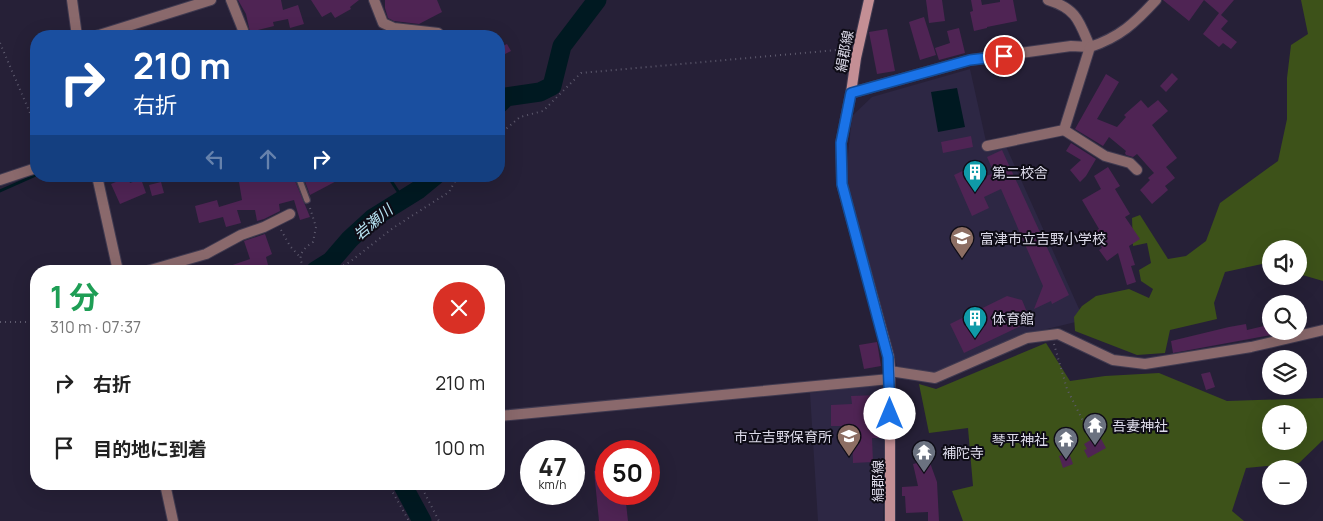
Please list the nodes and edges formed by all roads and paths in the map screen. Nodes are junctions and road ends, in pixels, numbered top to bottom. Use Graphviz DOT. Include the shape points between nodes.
graph roads {
  1 [pos="72,0"];
  2 [pos="211,0"];
  3 [pos="231,0"];
  4 [pos="374,0"];
  5 [pos="869,0"];
  6 [pos="1048,0"];
  7 [pos="1156,0"];
  8 [pos="76,30"];
  9 [pos="115,30"];
  10 [pos="243,30"];
  11 [pos="412,30"];
  12 [pos="0,43"];
  13 [pos="1090,47"];
  14 [pos="858,48"];
  15 [pos="851,93"];
  16 [pos="30,113"];
  17 [pos="505,130"];
  18 [pos="1064,130"];
  19 [pos="987,146"];
  20 [pos="30,170"];
  21 [pos="1137,170"];
  22 [pos="0,180"];
  23 [pos="98,182"];
  24 [pos="300,182"];
  25 [pos="455,182"];
  26 [pos="307,200"];
  27 [pos="290,214"];
  28 [pos="276,221"];
  29 [pos="300,257"];
  30 [pos="117,265"];
  31 [pos="168,265"];
  32 [pos="302,265"];
  33 [pos="345,265"];
  34 [pos="0,322"];
  35 [pos="30,322"];
  36 [pos="1323,330"];
  37 [pos="1052,334"];
  38 [pos="890,375"];
  39 [pos="505,415"];
  40 [pos="1085,425"];
  41 [pos="166,490"];
  42 [pos="391,490"];
  43 [pos="423,490"];
  44 [pos="173,521"];
  45 [pos="409,521"];
  46 [pos="439,521"];
  47 [pos="890,521"];
  1 -- 8 [label="street"];
  2 -- 9 [label="street"];
  3 -- 10 [label="street"];
  4 -- 11 [label="street" via="383,23"];
  5 -- 14 [label="main road, 絹郡線"];
  6 -- 13 [label="street" via="1066,6 1080,22"];
  7 -- 13 [label="street" via="1136,22 1118,35"];
  12 -- 16 [label="path"];
  13 -- 15 [label="street" via="1071,46 970,60"];
  13 -- 18 [label="street"];
  14 -- 15 [label="main road, 絹郡線"];
  14 -- 17 [label="path" via="581,73 543,111 520,117"];
  15 -- 38 [label="main road, 絹郡線" via="841,143 842,184"];
  18 -- 19 [label="street"];
  18 -- 21 [label="street" via="1105,156 1130,163"];
  20 -- 22 [label="street"];
  23 -- 30 [label="street"];
  24 -- 26 [label="lane"];
  25 -- 33 [label="path" via="449,192 393,228"];
  26 -- 29 [label="path" via="316,227 313,242"];
  27 -- 28 [label="street"];
  28 -- 29 [label="path"];
  28 -- 31 [label="street" via="206,254"];
  29 -- 32 [label="path"];
  34 -- 35 [label="path"];
  36 -- 37 [label="street" via="1251,347 1146,364 1113,360"];
  37 -- 38 [label="street" via="1027,338 935,378 902,372"];
  37 -- 40 [label="path" via="1067,389"];
  38 -- 39 [label="street"];
  38 -- 47 [label="main road, 絹郡線"];
  41 -- 44 [label="street"];
  42 -- 45 [label="path"];
  43 -- 46 [label="path"];
}
